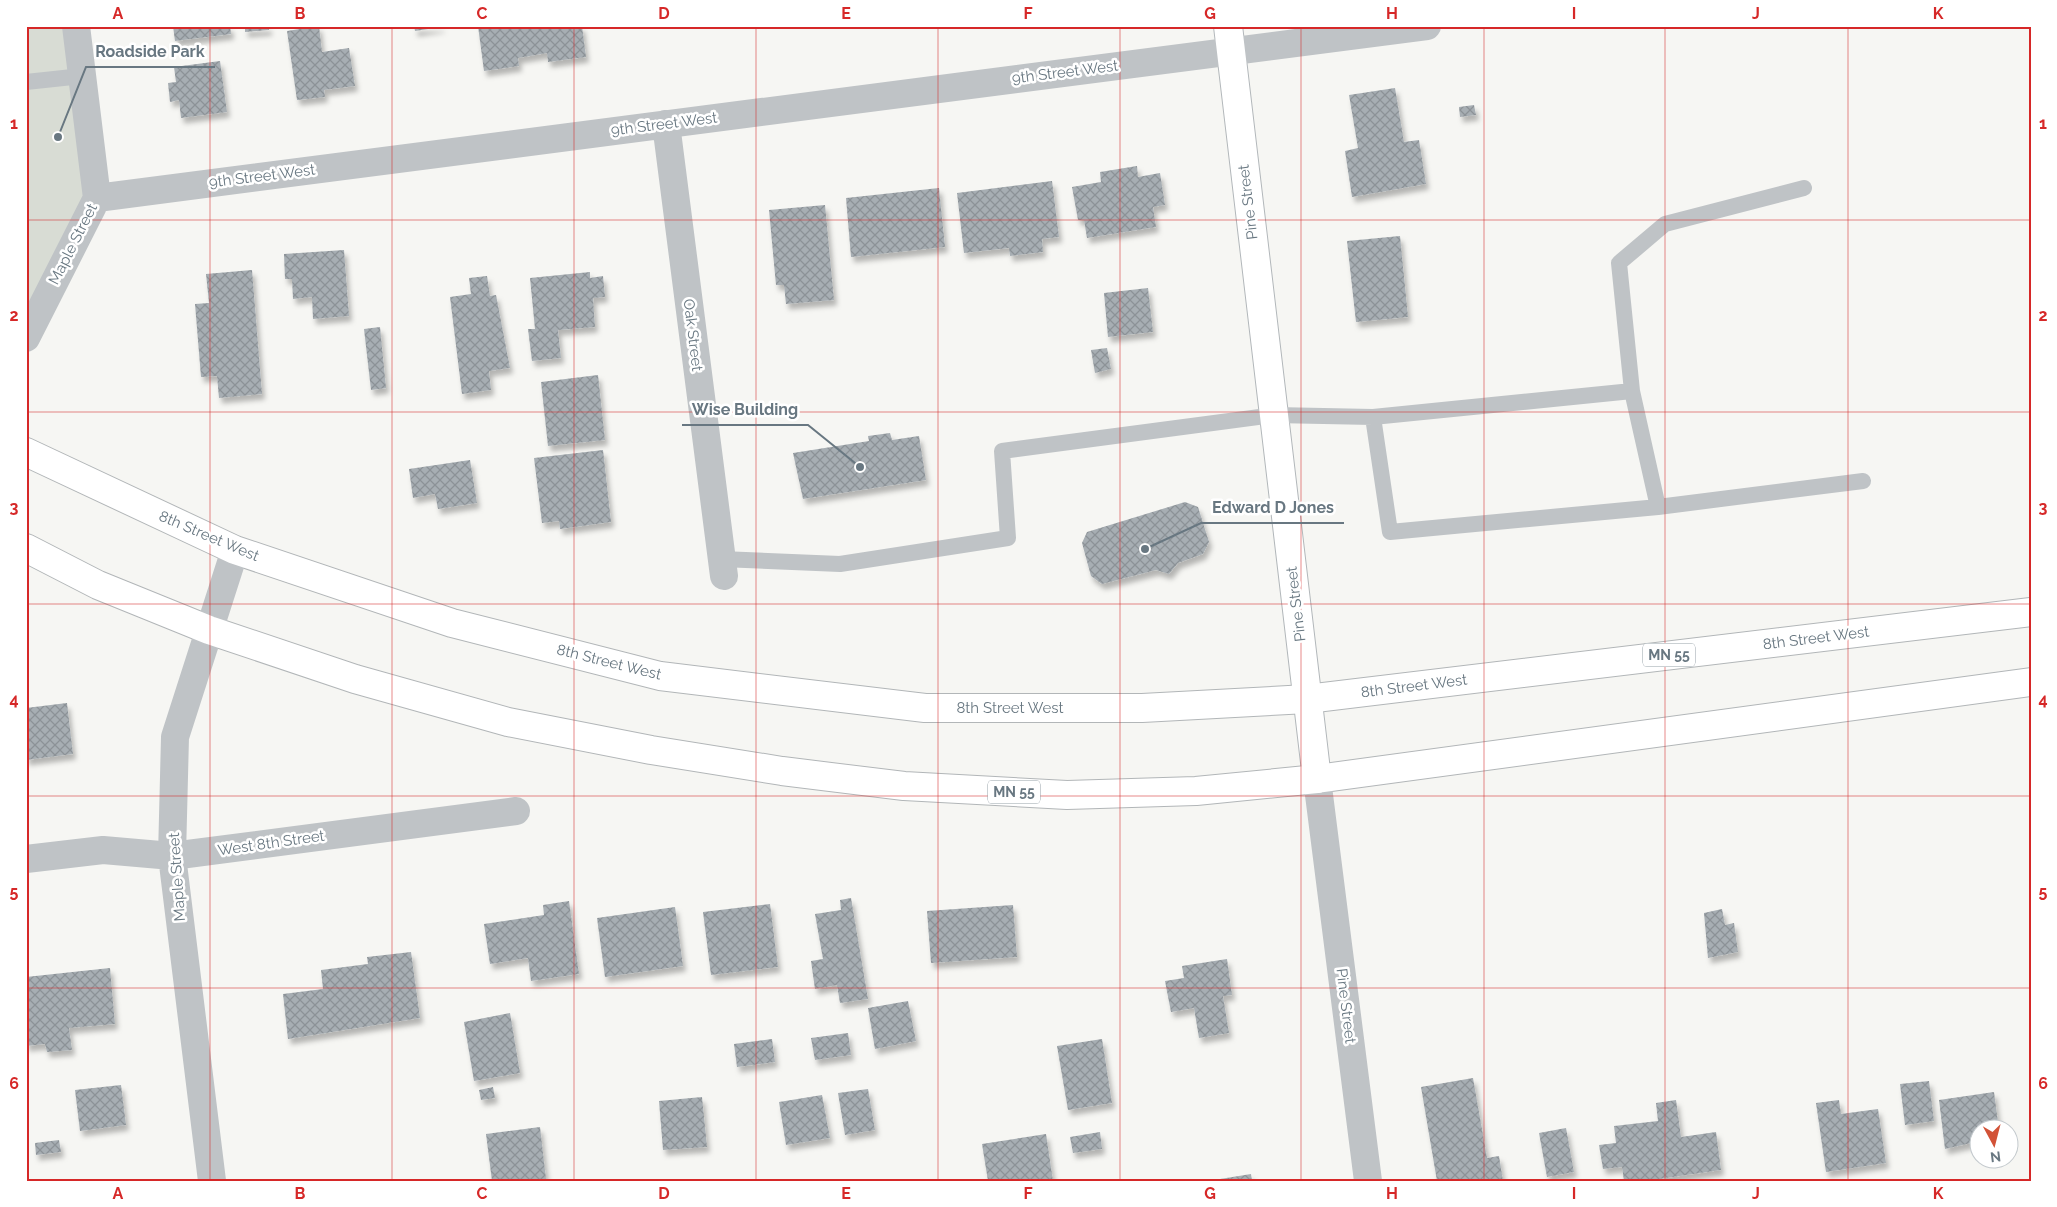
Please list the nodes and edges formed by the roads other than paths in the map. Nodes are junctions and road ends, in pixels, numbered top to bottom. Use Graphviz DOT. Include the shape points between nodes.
graph roads {
  1 [pos="76,26"];
  2 [pos="1427,26"];
  3 [pos="1229,38"];
  4 [pos="82,76"];
  5 [pos="26,82"];
  6 [pos="666,124"];
  7 [pos="1804,188"];
  8 [pos="96,198"];
  9 [pos="26,338"];
  10 [pos="1632,391"];
  11 [pos="1274,415"];
  12 [pos="1373,417"];
  13 [pos="26,452"];
  14 [pos="1863,481"];
  15 [pos="1658,507"];
  16 [pos="26,548"];
  17 [pos="235,550"];
  18 [pos="723,567"];
  19 [pos="2031,612"];
  20 [pos="210,630"];
  21 [pos="2031,682"];
  22 [pos="1307,699"];
  23 [pos="1317,779"];
  24 [pos="516,810"];
  25 [pos="172,856"];
  26 [pos="26,859"];
  27 [pos="212,1181"];
  28 [pos="1368,1181"];
  1 -- 4 [label="street, Maple Street"];
  2 -- 3 [label="street, 9th Street West"];
  3 -- 6 [label="street, 9th Street West"];
  3 -- 11 [label="main road, Pine Street"];
  4 -- 5 [label="lane"];
  4 -- 8 [label="street, Maple Street"];
  6 -- 8 [label="street, 9th Street West"];
  6 -- 18 [label="street, Oak Street"];
  7 -- 10 [label="lane" via="1665,224 1619,262"];
  8 -- 9 [label="street, Maple Street"];
  10 -- 12 [label="lane"];
  10 -- 15 [label="lane"];
  11 -- 12 [label="lane"];
  11 -- 18 [label="lane" via="1002,451 1008,538 840,564"];
  11 -- 22 [label="main road, Pine Street"];
  12 -- 15 [label="lane" via="1390,532"];
  13 -- 17 [label="main road, 8th Street West / MN 55"];
  14 -- 15 [label="lane"];
  16 -- 20 [label="main road, MN 55" via="98,585"];
  17 -- 20 [label="street, Maple Street"];
  17 -- 22 [label="main road, 8th Street West / MN 55" via="452,622 660,676 925,708 1142,708"];
  19 -- 22 [label="main road, 8th Street West / MN 55"];
  20 -- 23 [label="main road, MN 55" via="355,679 508,722 782,772 904,786 1066,795 1196,791"];
  20 -- 25 [label="street, Maple Street" via="175,737"];
  21 -- 23 [label="main road, MN 55"];
  22 -- 23 [label="main road, Pine Street"];
  23 -- 28 [label="street, Pine Street"];
  24 -- 25 [label="street, West 8th Street"];
  25 -- 26 [label="street, West 8th Street" via="103,850"];
  25 -- 27 [label="street, Maple Street"];
}
